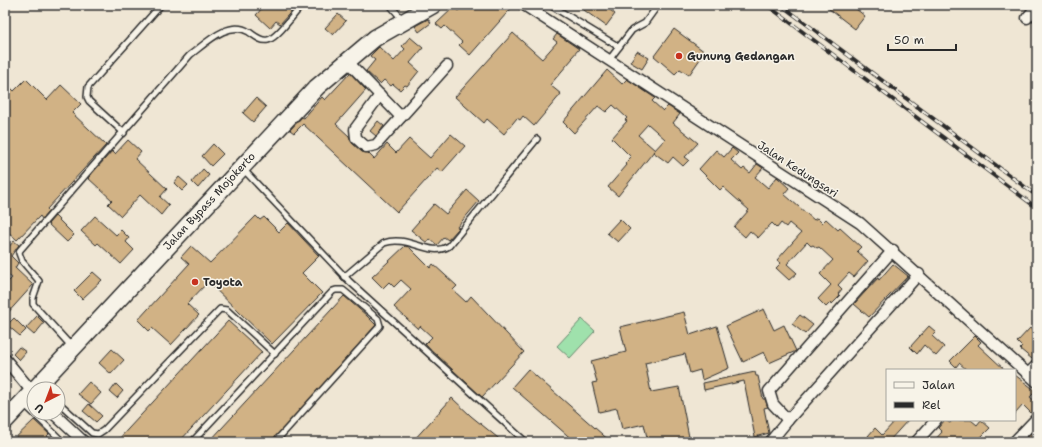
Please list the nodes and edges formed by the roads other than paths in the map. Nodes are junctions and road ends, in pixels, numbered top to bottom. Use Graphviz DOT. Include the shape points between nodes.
graph roads {
  1 [pos="161,5"];
  2 [pos="302,5"];
  3 [pos="390,5"];
  4 [pos="433,5"];
  5 [pos="550,5"];
  6 [pos="658,5"];
  7 [pos="1037,6"];
  8 [pos="531,7"];
  9 [pos="1027,18"];
  10 [pos="404,22"];
  11 [pos="619,47"];
  12 [pos="609,60"];
  13 [pos="348,62"];
  14 [pos="447,66"];
  15 [pos="380,95"];
  16 [pos="401,117"];
  17 [pos="124,133"];
  18 [pos="537,139"];
  19 [pos="241,167"];
  20 [pos="893,250"];
  21 [pos="919,274"];
  22 [pos="344,276"];
  23 [pos="72,347"];
  24 [pos="275,354"];
  25 [pos="5,360"];
  26 [pos="1037,365"];
  27 [pos="1029,374"];
  28 [pos="43,381"];
  29 [pos="1037,382"];
  30 [pos="26,383"];
  31 [pos="26,400"];
  32 [pos="66,409"];
  33 [pos="1037,418"];
  34 [pos="788,420"];
  35 [pos="5,421"];
  36 [pos="51,421"];
  37 [pos="62,421"];
  38 [pos="935,421"];
  39 [pos="63,442"];
  40 [pos="84,442"];
  41 [pos="192,442"];
  42 [pos="275,442"];
  43 [pos="526,442"];
  44 [pos="770,442"];
  45 [pos="916,442"];
  46 [pos="1014,442"];
  1 -- 17 [label="lane" via="88,87 89,101"];
  2 -- 17 [label="lane" via="275,37 260,39 244,29 232,29 222,32 190,55"];
  3 -- 10 [label="lane"];
  4 -- 10 [label="highway, Jalan Bypass Mojokerto"];
  5 -- 11 [label="lane"];
  6 -- 11 [label="lane" via="645,23 632,30"];
  7 -- 9 [label="street"];
  8 -- 12 [label="street, Jalan Kedungsari"];
  10 -- 13 [label="highway, Jalan Bypass Mojokerto" via="375,38"];
  11 -- 12 [label="lane"];
  12 -- 20 [label="street, Jalan Kedungsari" via="860,223"];
  13 -- 15 [label="street"];
  13 -- 19 [label="highway, Jalan Bypass Mojokerto" via="317,87"];
  14 -- 16 [label="street"];
  15 -- 16 [label="street"];
  15 -- 16 [label="street" via="354,129 354,136 358,141 366,147 373,147"];
  17 -- 23 [label="lane" via="19,253 22,261 39,281 32,300 34,305"];
  18 -- 22 [label="lane" via="449,246 438,250 392,240 384,243"];
  19 -- 22 [label="lane"];
  19 -- 23 [label="highway, Jalan Bypass Mojokerto"];
  20 -- 21 [label="street, Jalan Kedungsari"];
  20 -- 34 [label="street" via="769,391 773,404"];
  21 -- 27 [label="street, Jalan Kedungsari"];
  21 -- 34 [label="street"];
  22 -- 43 [label="lane"];
  23 -- 28 [label="highway, Jalan Bypass Mojokerto"];
  24 -- 32 [label="lane" via="227,310 220,309 98,434 92,433"];
  24 -- 41 [label="lane"];
  24 -- 42 [label="lane" via="336,290 343,290 379,323 378,330"];
  25 -- 30 [label="street"];
  26 -- 27 [label="street"];
  27 -- 29 [label="street, Jalan Kedungsari"];
  31 -- 35 [label="highway, Jalan Bypass Mojokerto"];
  33 -- 46 [label="street"];
  34 -- 44 [label="street"];
  36 -- 39 [label="lane"];
  37 -- 40 [label="street"];
  38 -- 45 [label="street"];
}
